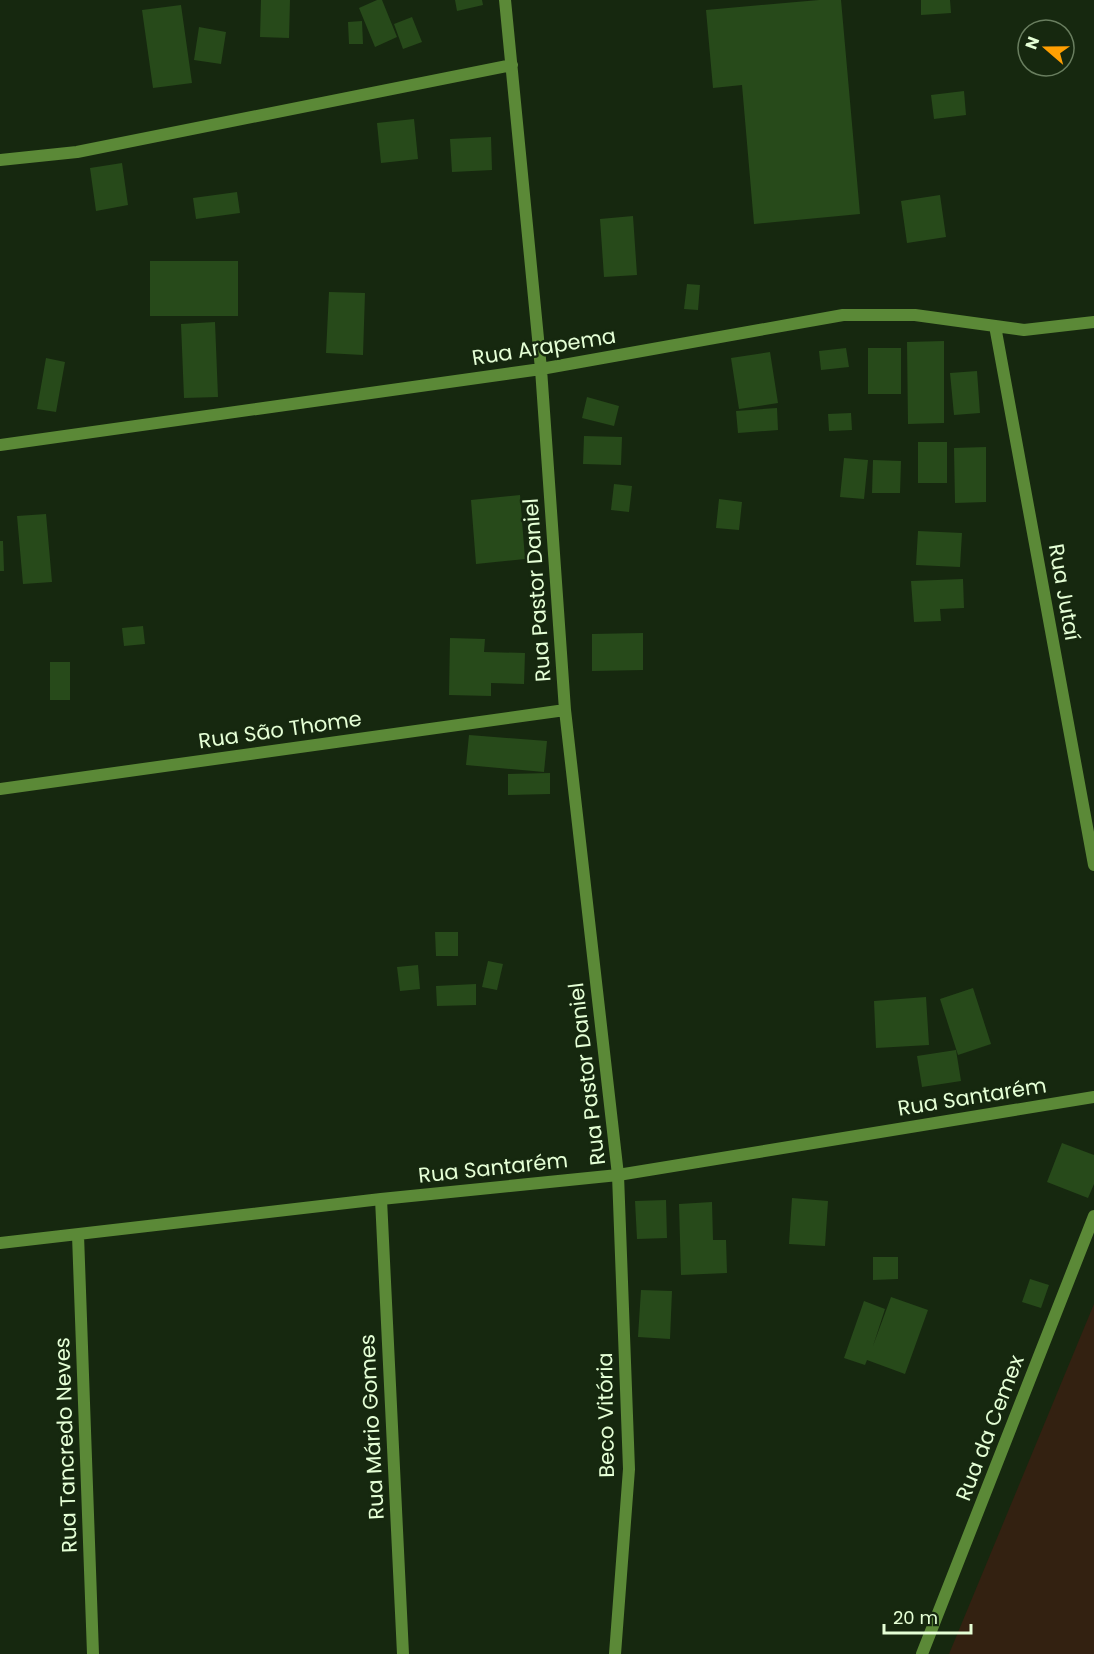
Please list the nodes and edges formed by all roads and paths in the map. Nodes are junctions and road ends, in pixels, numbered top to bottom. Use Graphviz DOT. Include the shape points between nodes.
graph roads {
  1 [pos="505,0"];
  2 [pos="512,65"];
  3 [pos="0,160"];
  4 [pos="1094,322"];
  5 [pos="995,326"];
  6 [pos="541,369"];
  7 [pos="0,445"];
  8 [pos="565,711"];
  9 [pos="0,789"];
  10 [pos="1094,865"];
  11 [pos="1094,1097"];
  12 [pos="618,1175"];
  13 [pos="381,1199"];
  14 [pos="1094,1216"];
  15 [pos="78,1235"];
  16 [pos="0,1243"];
  17 [pos="93,1654"];
  18 [pos="403,1654"];
  19 [pos="615,1654"];
  20 [pos="922,1654"];
  1 -- 2 [label="street, Rua Pastor Daniel"];
  2 -- 3 [label="street" via="77,152"];
  2 -- 6 [label="street, Rua Pastor Daniel"];
  4 -- 5 [label="street, Rua Arapema" via="1024,330"];
  5 -- 6 [label="street, Rua Arapema" via="915,315 843,315"];
  5 -- 10 [label="street, Rua Jutaí"];
  6 -- 7 [label="street, Rua Arapema"];
  6 -- 8 [label="street, Rua Pastor Daniel"];
  8 -- 9 [label="street, Rua São Thome"];
  8 -- 12 [label="street, Rua Pastor Daniel"];
  11 -- 12 [label="street, Rua Santarém"];
  12 -- 13 [label="street, Rua Santarém"];
  12 -- 19 [label="street, Beco Vitória" via="629,1469"];
  13 -- 15 [label="street, Rua Santarém"];
  13 -- 18 [label="street, Rua Mário Gomes"];
  14 -- 20 [label="street, Rua da Cemex"];
  15 -- 16 [label="street, Rua Santarém"];
  15 -- 17 [label="street, Rua Tancredo Neves"];
}
